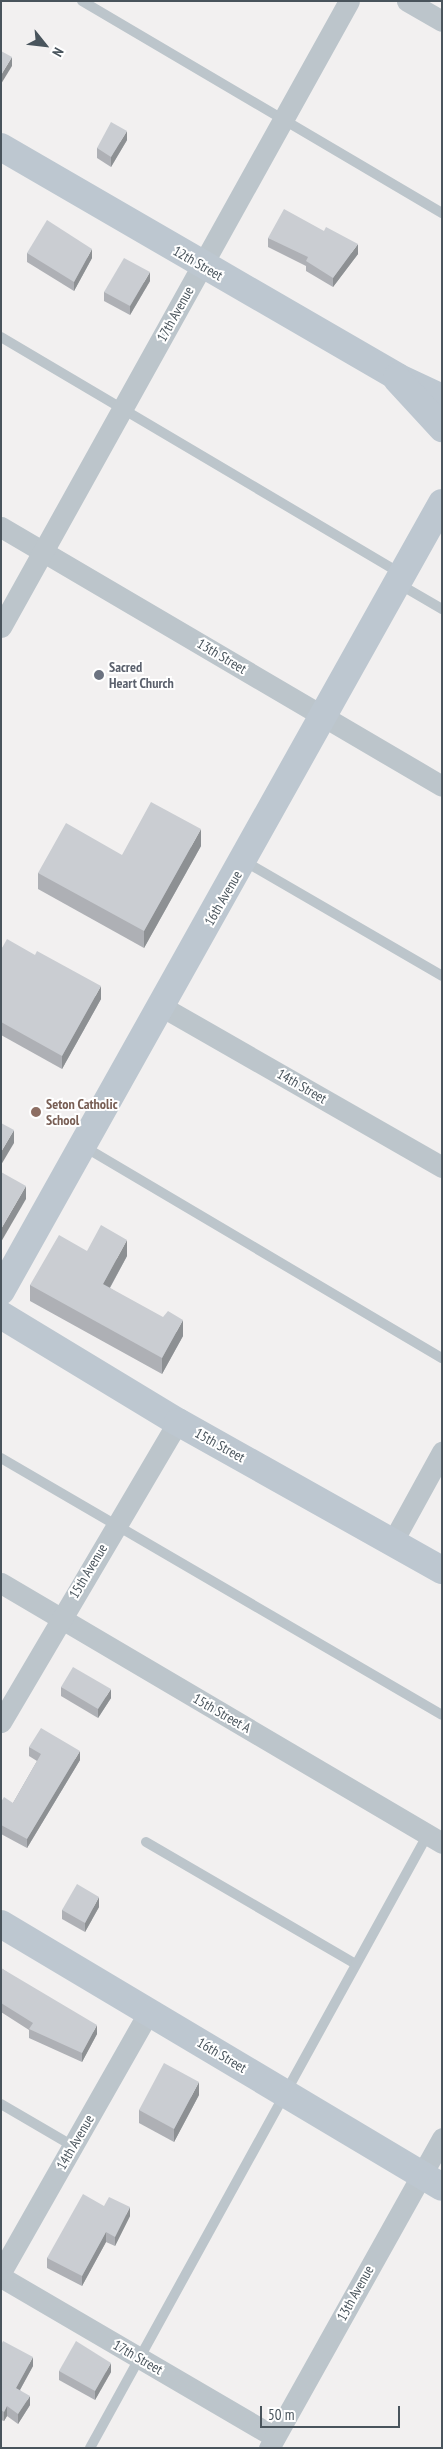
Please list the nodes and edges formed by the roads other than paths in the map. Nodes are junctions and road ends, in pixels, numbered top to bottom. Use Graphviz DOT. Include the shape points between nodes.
graph roads {
  1 [pos="82,1"];
  2 [pos="349,1"];
  3 [pos="407,1"];
  4 [pos="442,21"];
  5 [pos="283,121"];
  6 [pos="1,147"];
  7 [pos="442,213"];
  8 [pos="202,266"];
  9 [pos="1,337"];
  10 [pos="397,377"];
  11 [pos="442,398"];
  12 [pos="123,407"];
  13 [pos="442,428"];
  14 [pos="442,503"];
  15 [pos="1,527"];
  16 [pos="43,550"];
  17 [pos="401,580"];
  18 [pos="442,609"];
  19 [pos="1,627"];
  20 [pos="324,717"];
  21 [pos="442,786"];
  22 [pos="244,860"];
  23 [pos="442,976"];
  24 [pos="162,1006"];
  25 [pos="83,1146"];
  26 [pos="442,1167"];
  27 [pos="1,1291"];
  28 [pos="1,1315"];
  29 [pos="442,1358"];
  30 [pos="178,1422"];
  31 [pos="442,1452"];
  32 [pos="1,1458"];
  33 [pos="117,1523"];
  34 [pos="393,1541"];
  35 [pos="442,1570"];
  36 [pos="1,1583"];
  37 [pos="60,1618"];
  38 [pos="442,1715"];
  39 [pos="1,1722"];
  40 [pos="435,1838"];
  41 [pos="146,1842"];
  42 [pos="1,1924"];
  43 [pos="354,1963"];
  44 [pos="149,2012"];
  45 [pos="286,2093"];
  46 [pos="1,2104"];
  47 [pos="442,2138"];
  48 [pos="73,2146"];
  49 [pos="432,2181"];
  50 [pos="1,2272"];
  51 [pos="1,2277"];
  52 [pos="139,2358"];
  53 [pos="272,2442"];
  54 [pos="90,2448"];
  1 -- 5 [label="lane"];
  2 -- 5 [label="street, 17th Avenue"];
  3 -- 4 [label="street"];
  5 -- 7 [label="lane"];
  5 -- 8 [label="street, 17th Avenue"];
  6 -- 8 [label="street, 12th Street"];
  8 -- 10 [label="street, 12th Street"];
  8 -- 12 [label="street, 17th Avenue"];
  9 -- 12 [label="lane"];
  10 -- 11 [label="street, 12th Street"];
  10 -- 13 [label="street, 12th Street" via="410,397"];
  12 -- 16 [label="street, 17th Avenue"];
  12 -- 17 [label="lane"];
  14 -- 17 [label="street, 16th Avenue"];
  15 -- 16 [label="street, 13th Street"];
  16 -- 19 [label="street, 17th Avenue"];
  16 -- 20 [label="street, 13th Street"];
  17 -- 18 [label="lane"];
  17 -- 20 [label="street, 16th Avenue"];
  20 -- 21 [label="street, 13th Street"];
  20 -- 22 [label="street, 16th Avenue"];
  22 -- 23 [label="lane"];
  22 -- 24 [label="street, 16th Avenue"];
  24 -- 25 [label="street, 16th Avenue"];
  24 -- 26 [label="street, 14th Street"];
  25 -- 27 [label="street, 16th Avenue"];
  25 -- 29 [label="lane"];
  28 -- 30 [label="street, 15th Street"];
  30 -- 33 [label="street, 15th Avenue"];
  30 -- 34 [label="street, 15th Street"];
  31 -- 34 [label="street"];
  32 -- 33 [label="lane"];
  33 -- 37 [label="street, 15th Avenue"];
  33 -- 38 [label="lane"];
  34 -- 35 [label="street, 15th Street"];
  36 -- 37 [label="street, 15th Street A"];
  37 -- 39 [label="street, 15th Avenue"];
  37 -- 40 [label="street, 15th Street A"];
  40 -- 43 [label="lane"];
  41 -- 43 [label="lane"];
  42 -- 44 [label="street, 16th Street"];
  43 -- 45 [label="lane"];
  44 -- 45 [label="street, 16th Street"];
  44 -- 48 [label="street, 14th Avenue"];
  45 -- 49 [label="street, 16th Street"];
  45 -- 52 [label="lane"];
  46 -- 48 [label="lane"];
  47 -- 49 [label="street, 13th Avenue"];
  48 -- 50 [label="street, 14th Avenue"];
  49 -- 53 [label="street, 13th Avenue"];
  51 -- 52 [label="street, 17th Street"];
  52 -- 53 [label="street, 17th Street"];
  52 -- 54 [label="lane"];
}
